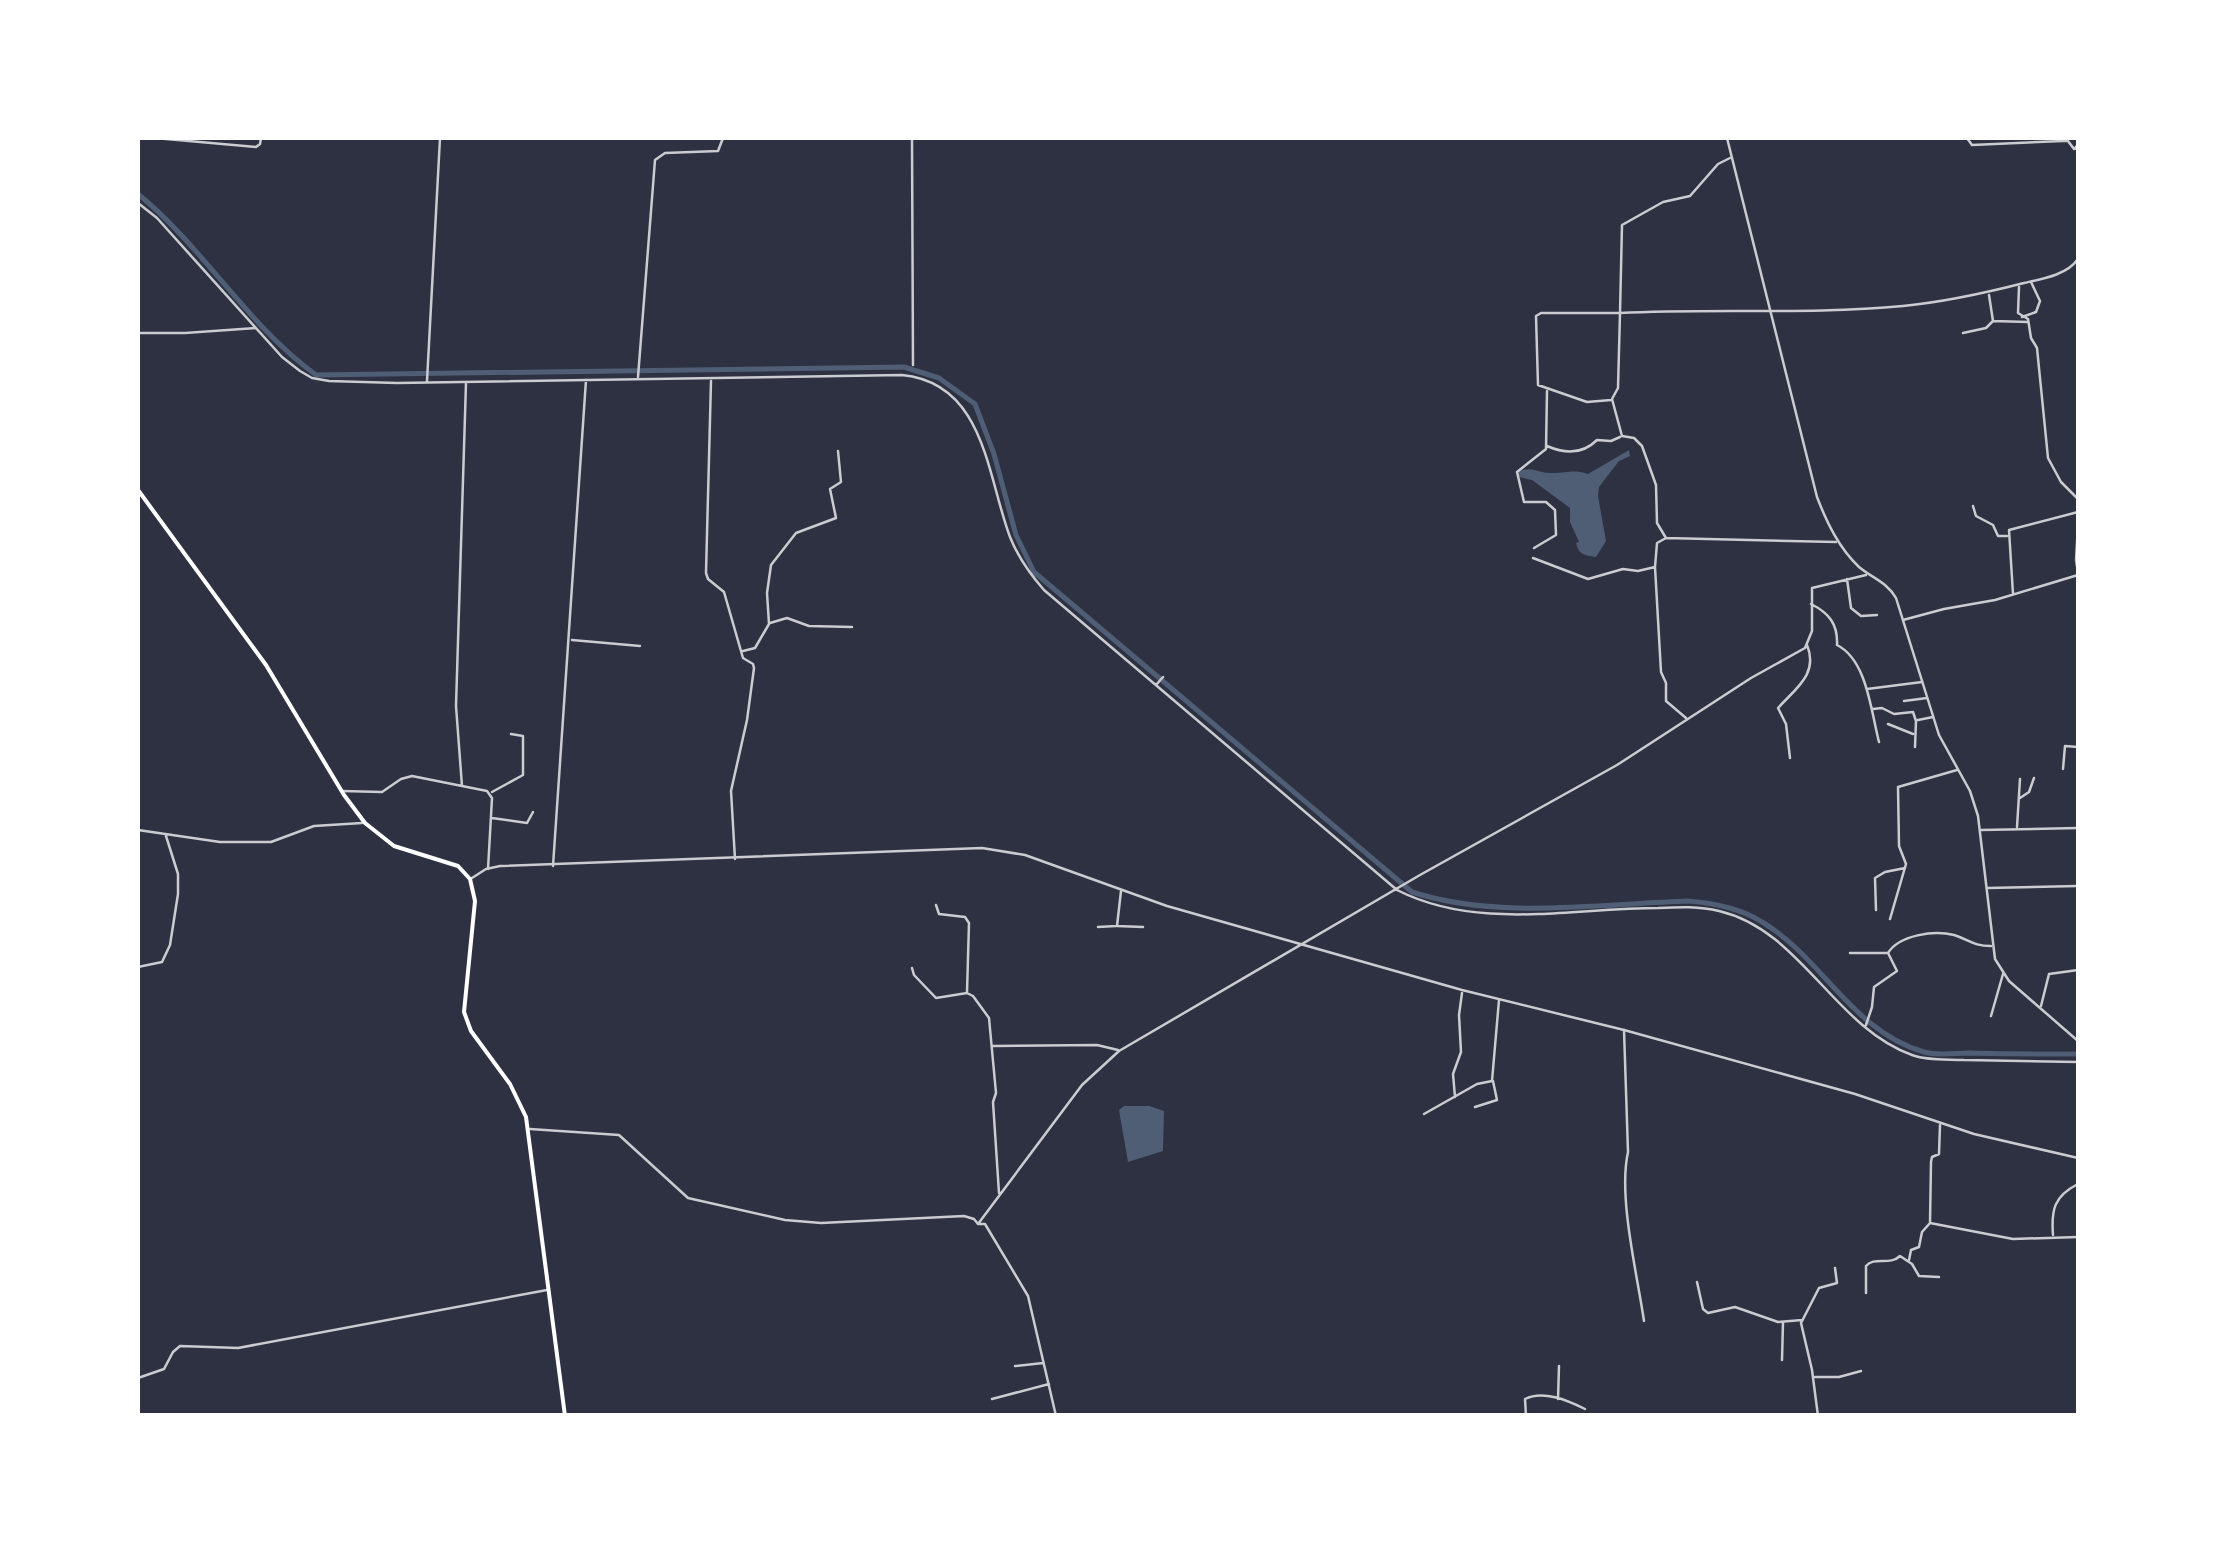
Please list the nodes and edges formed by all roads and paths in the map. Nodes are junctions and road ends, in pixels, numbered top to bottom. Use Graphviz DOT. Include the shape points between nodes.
graph roads {
  1 [pos="155,138"];
  2 [pos="261,138"];
  3 [pos="440,138"];
  4 [pos="724,138"];
  5 [pos="912,138"];
  6 [pos="1727,138"];
  7 [pos="1967,138"];
  8 [pos="2077,143"];
  9 [pos="1732,157"];
  10 [pos="138,168"];
  11 [pos="138,178"];
  12 [pos="138,203"];
  13 [pos="2078,259"];
  14 [pos="2031,282"];
  15 [pos="2020,284"];
  16 [pos="1988,293"];
  17 [pos="1770,312"];
  18 [pos="1620,313"];
  19 [pos="2021,318"];
  20 [pos="1994,321"];
  21 [pos="2030,322"];
  22 [pos="256,328"];
  23 [pos="138,333"];
  24 [pos="1963,333"];
  25 [pos="913,365"];
  26 [pos="711,379"];
  27 [pos="586,380"];
  28 [pos="637,380"];
  29 [pos="466,382"];
  30 [pos="426,383"];
  31 [pos="1547,390"];
  32 [pos="1612,399"];
  33 [pos="1622,436"];
  34 [pos="1546,446"];
  35 [pos="838,451"];
  36 [pos="138,490"];
  37 [pos="2078,499"];
  38 [pos="1973,506"];
  39 [pos="2078,512"];
  40 [pos="2078,525"];
  41 [pos="2008,536"];
  42 [pos="1666,538"];
  43 [pos="1838,542"];
  44 [pos="1534,548"];
  45 [pos="1533,558"];
  46 [pos="1655,567"];
  47 [pos="1869,574"];
  48 [pos="2078,574"];
  49 [pos="1847,578"];
  50 [pos="2014,595"];
  51 [pos="1811,604"];
  52 [pos="1877,615"];
  53 [pos="1903,620"];
  54 [pos="769,624"];
  55 [pos="852,627"];
  56 [pos="570,640"];
  57 [pos="1808,645"];
  58 [pos="640,646"];
  59 [pos="742,652"];
  60 [pos="1162,677"];
  61 [pos="1922,682"];
  62 [pos="1157,684"];
  63 [pos="1866,689"];
  64 [pos="1927,698"];
  65 [pos="1904,701"];
  66 [pos="1871,709"];
  67 [pos="1933,717"];
  68 [pos="1688,719"];
  69 [pos="1916,720"];
  70 [pos="1888,724"];
  71 [pos="511,734"];
  72 [pos="1915,734"];
  73 [pos="1879,742"];
  74 [pos="2078,747"];
  75 [pos="1915,748"];
  76 [pos="1790,758"];
  77 [pos="2063,769"];
  78 [pos="1957,770"];
  79 [pos="2020,778"];
  80 [pos="2034,778"];
  81 [pos="462,786"];
  82 [pos="341,790"];
  83 [pos="490,792"];
  84 [pos="2019,799"];
  85 [pos="533,812"];
  86 [pos="491,818"];
  87 [pos="366,823"];
  88 [pos="2017,828"];
  89 [pos="2078,828"];
  90 [pos="138,830"];
  91 [pos="1982,830"];
  92 [pos="165,834"];
  93 [pos="736,859"];
  94 [pos="553,866"];
  95 [pos="1906,868"];
  96 [pos="488,869"];
  97 [pos="470,879"];
  98 [pos="2078,886"];
  99 [pos="1988,888"];
  100 [pos="1399,889"];
  101 [pos="1122,891"];
  102 [pos="936,906"];
  103 [pos="1876,910"];
  104 [pos="1890,919"];
  105 [pos="1118,926"];
  106 [pos="1098,927"];
  107 [pos="1143,927"];
  108 [pos="1300,944"];
  109 [pos="1993,946"];
  110 [pos="1850,954"];
  111 [pos="1888,954"];
  112 [pos="138,967"];
  113 [pos="912,968"];
  114 [pos="2078,970"];
  115 [pos="2003,974"];
  116 [pos="1462,990"];
  117 [pos="967,993"];
  118 [pos="1500,1000"];
  119 [pos="2041,1007"];
  120 [pos="1991,1016"];
  121 [pos="1866,1026"];
  122 [pos="1624,1030"];
  123 [pos="2078,1041"];
  124 [pos="991,1046"];
  125 [pos="1119,1051"];
  126 [pos="2078,1062"];
  127 [pos="1492,1081"];
  128 [pos="1455,1099"];
  129 [pos="1474,1107"];
  130 [pos="1424,1114"];
  131 [pos="1940,1123"];
  132 [pos="527,1129"];
  133 [pos="2078,1158"];
  134 [pos="2078,1184"];
  135 [pos="998,1194"];
  136 [pos="1930,1222"];
  137 [pos="978,1224"];
  138 [pos="2053,1236"];
  139 [pos="2078,1237"];
  140 [pos="1909,1262"];
  141 [pos="1836,1268"];
  142 [pos="1939,1276"];
  143 [pos="1697,1282"];
  144 [pos="548,1290"];
  145 [pos="1866,1294"];
  146 [pos="1802,1320"];
  147 [pos="1644,1321"];
  148 [pos="1783,1322"];
  149 [pos="1782,1360"];
  150 [pos="1044,1363"];
  151 [pos="1015,1366"];
  152 [pos="1559,1366"];
  153 [pos="1861,1372"];
  154 [pos="1813,1377"];
  155 [pos="138,1378"];
  156 [pos="1050,1384"];
  157 [pos="992,1399"];
  158 [pos="1558,1400"];
  159 [pos="1585,1409"];
  160 [pos="566,1416"];
  161 [pos="1056,1416"];
  162 [pos="1526,1416"];
  163 [pos="1818,1416"];
  1 -- 2 [label="street" via="256,147"];
  3 -- 30 [label="street"];
  4 -- 28 [label="street" via="714,152 665,153 655,160"];
  5 -- 25 [label="street"];
  6 -- 9 [label="street"];
  7 -- 8 [label="street" via="1972,145"];
  9 -- 17 [label="street"];
  9 -- 18 [label="street" via="1690,196 1662,202 1622,225"];
  10 -- 11 [label="street"];
  12 -- 22 [label="street"];
  13 -- 14 [label="street" via="2071,268"];
  14 -- 15 [label="street"];
  14 -- 19 [label="street" via="2040,301 2036,312"];
  15 -- 16 [label="street"];
  15 -- 19 [label="street"];
  16 -- 17 [label="street" via="1904,306"];
  16 -- 20 [label="street"];
  17 -- 18 [label="street"];
  17 -- 43 [label="street" via="1817,498"];
  18 -- 31 [label="street" via="1536,316 1537,383"];
  18 -- 32 [label="street"];
  19 -- 21 [label="street"];
  20 -- 21 [label="street"];
  20 -- 24 [label="street"];
  21 -- 37 [label="street" via="2048,458"];
  22 -- 23 [label="street"];
  22 -- 30 [label="street" via="312,378"];
  26 -- 28 [label="street"];
  26 -- 59 [label="street" via="706,573 724,592"];
  26 -- 62 [label="street" via="902,376 940,388 974,423 1010,537 1031,575"];
  27 -- 28 [label="street"];
  27 -- 29 [label="street"];
  27 -- 56 [label="street"];
  29 -- 30 [label="street"];
  29 -- 81 [label="street" via="456,706"];
  31 -- 32 [label="street" via="1587,402"];
  31 -- 34 [label="street"];
  32 -- 33 [label="street"];
  33 -- 34 [label="street" via="1597,440 1584,451"];
  33 -- 42 [label="street" via="1642,446"];
  34 -- 44 [label="street" via="1517,472 1524,502 1546,502 1555,510 1556,535"];
  35 -- 54 [label="street" via="841,482 830,488 836,518 786,542 768,575"];
  36 -- 82 [label="main road" via="266,665"];
  38 -- 41 [label="street" via="2000,537"];
  39 -- 41 [label="street" via="2011,528"];
  40 -- 48 [label="street"];
  41 -- 50 [label="street"];
  42 -- 43 [label="street"];
  42 -- 46 [label="street" via="1656,546"];
  43 -- 47 [label="street"];
  45 -- 46 [label="street" via="1588,579"];
  46 -- 68 [label="street" via="1666,699"];
  47 -- 49 [label="street"];
  47 -- 53 [label="street" via="1892,592"];
  48 -- 50 [label="street"];
  49 -- 51 [label="street" via="1814,586"];
  49 -- 52 [label="street" via="1851,608 1861,616"];
  50 -- 53 [label="street"];
  51 -- 57 [label="street"];
  51 -- 63 [label="street" via="1831,617 1837,645 1852,656"];
  53 -- 61 [label="street"];
  54 -- 55 [label="street" via="787,618"];
  54 -- 59 [label="street" via="755,648"];
  56 -- 58 [label="street"];
  56 -- 94 [label="street"];
  57 -- 68 [label="street"];
  57 -- 76 [label="street" via="1808,673 1778,708"];
  59 -- 93 [label="street" via="754,668 731,792"];
  60 -- 62 [label="street"];
  61 -- 63 [label="street"];
  61 -- 64 [label="street"];
  62 -- 100 [label="street"];
  63 -- 66 [label="street"];
  64 -- 65 [label="street"];
  64 -- 67 [label="street"];
  66 -- 69 [label="street" via="1912,711"];
  66 -- 73 [label="street"];
  67 -- 69 [label="street"];
  67 -- 78 [label="street"];
  68 -- 100 [label="street"];
  69 -- 72 [label="street"];
  70 -- 72 [label="street"];
  71 -- 83 [label="street" via="523,736 523,775"];
  72 -- 75 [label="street"];
  74 -- 77 [label="street" via="2066,745"];
  78 -- 91 [label="street"];
  78 -- 95 [label="street" via="1898,788"];
  79 -- 84 [label="street"];
  80 -- 84 [label="street"];
  81 -- 82 [label="street" via="412,776 382,792"];
  81 -- 83 [label="street"];
  82 -- 87 [label="main road"];
  83 -- 86 [label="street"];
  84 -- 88 [label="street"];
  85 -- 86 [label="street" via="527,823"];
  86 -- 96 [label="street"];
  87 -- 92 [label="street" via="314,826 270,842"];
  87 -- 97 [label="main road" via="394,846 458,866"];
  88 -- 89 [label="street"];
  88 -- 91 [label="street"];
  90 -- 92 [label="street"];
  91 -- 99 [label="street"];
  92 -- 112 [label="street" via="178,874 170,945 162,962"];
  93 -- 94 [label="street"];
  93 -- 101 [label="street" via="982,848 1025,855"];
  94 -- 96 [label="street"];
  95 -- 103 [label="street" via="1876,878"];
  95 -- 104 [label="street"];
  96 -- 97 [label="street"];
  97 -- 132 [label="main road" via="464,1012 510,1084"];
  98 -- 99 [label="street"];
  99 -- 109 [label="street"];
  100 -- 108 [label="street"];
  100 -- 121 [label="street" via="1446,910 1498,915 1640,908 1723,912 1776,942"];
  101 -- 105 [label="street"];
  101 -- 108 [label="street"];
  102 -- 117 [label="street" via="940,914 969,922"];
  105 -- 106 [label="street"];
  105 -- 107 [label="street"];
  108 -- 116 [label="street"];
  108 -- 125 [label="street"];
  109 -- 111 [label="street" via="1973,946 1954,935 1924,936 1900,941"];
  109 -- 115 [label="street"];
  110 -- 111 [label="street"];
  111 -- 121 [label="street" via="1898,972 1874,986"];
  113 -- 117 [label="street" via="936,998"];
  114 -- 119 [label="street" via="2050,974"];
  115 -- 119 [label="street"];
  115 -- 120 [label="street"];
  116 -- 118 [label="street"];
  116 -- 128 [label="street"];
  117 -- 124 [label="street" via="988,1015"];
  118 -- 122 [label="street"];
  118 -- 127 [label="street"];
  119 -- 123 [label="street"];
  121 -- 126 [label="street" via="1919,1057"];
  122 -- 131 [label="street"];
  122 -- 147 [label="street" via="1624,1168"];
  124 -- 125 [label="street" via="1097,1044"];
  124 -- 135 [label="street"];
  125 -- 135 [label="street" via="1082,1085"];
  127 -- 128 [label="street"];
  127 -- 129 [label="street" via="1497,1100"];
  128 -- 130 [label="street"];
  131 -- 133 [label="street"];
  131 -- 136 [label="street" via="1939,1154 1930,1162"];
  132 -- 137 [label="street" via="619,1135 680,1194 784,1220 964,1216"];
  132 -- 144 [label="main road"];
  134 -- 138 [label="street" via="2052,1208"];
  135 -- 137 [label="street"];
  136 -- 138 [label="street" via="2005,1239"];
  136 -- 140 [label="street"];
  137 -- 150 [label="street" via="993,1233 1026,1290"];
  138 -- 139 [label="street"];
  140 -- 142 [label="street" via="1918,1276"];
  140 -- 145 [label="street" via="1900,1256 1866,1264"];
  141 -- 146 [label="street" via="1836,1283 1819,1288"];
  143 -- 148 [label="street" via="1708,1314 1735,1307"];
  144 -- 155 [label="street" via="238,1348 187,1344 164,1369"];
  144 -- 160 [label="main road"];
  146 -- 148 [label="street"];
  146 -- 154 [label="street"];
  148 -- 149 [label="street"];
  150 -- 151 [label="street"];
  150 -- 156 [label="street"];
  152 -- 158 [label="street"];
  153 -- 154 [label="street"];
  154 -- 163 [label="street"];
  156 -- 157 [label="street"];
  156 -- 161 [label="street"];
  158 -- 159 [label="street"];
  158 -- 162 [label="street" via="1527,1396"];
}
